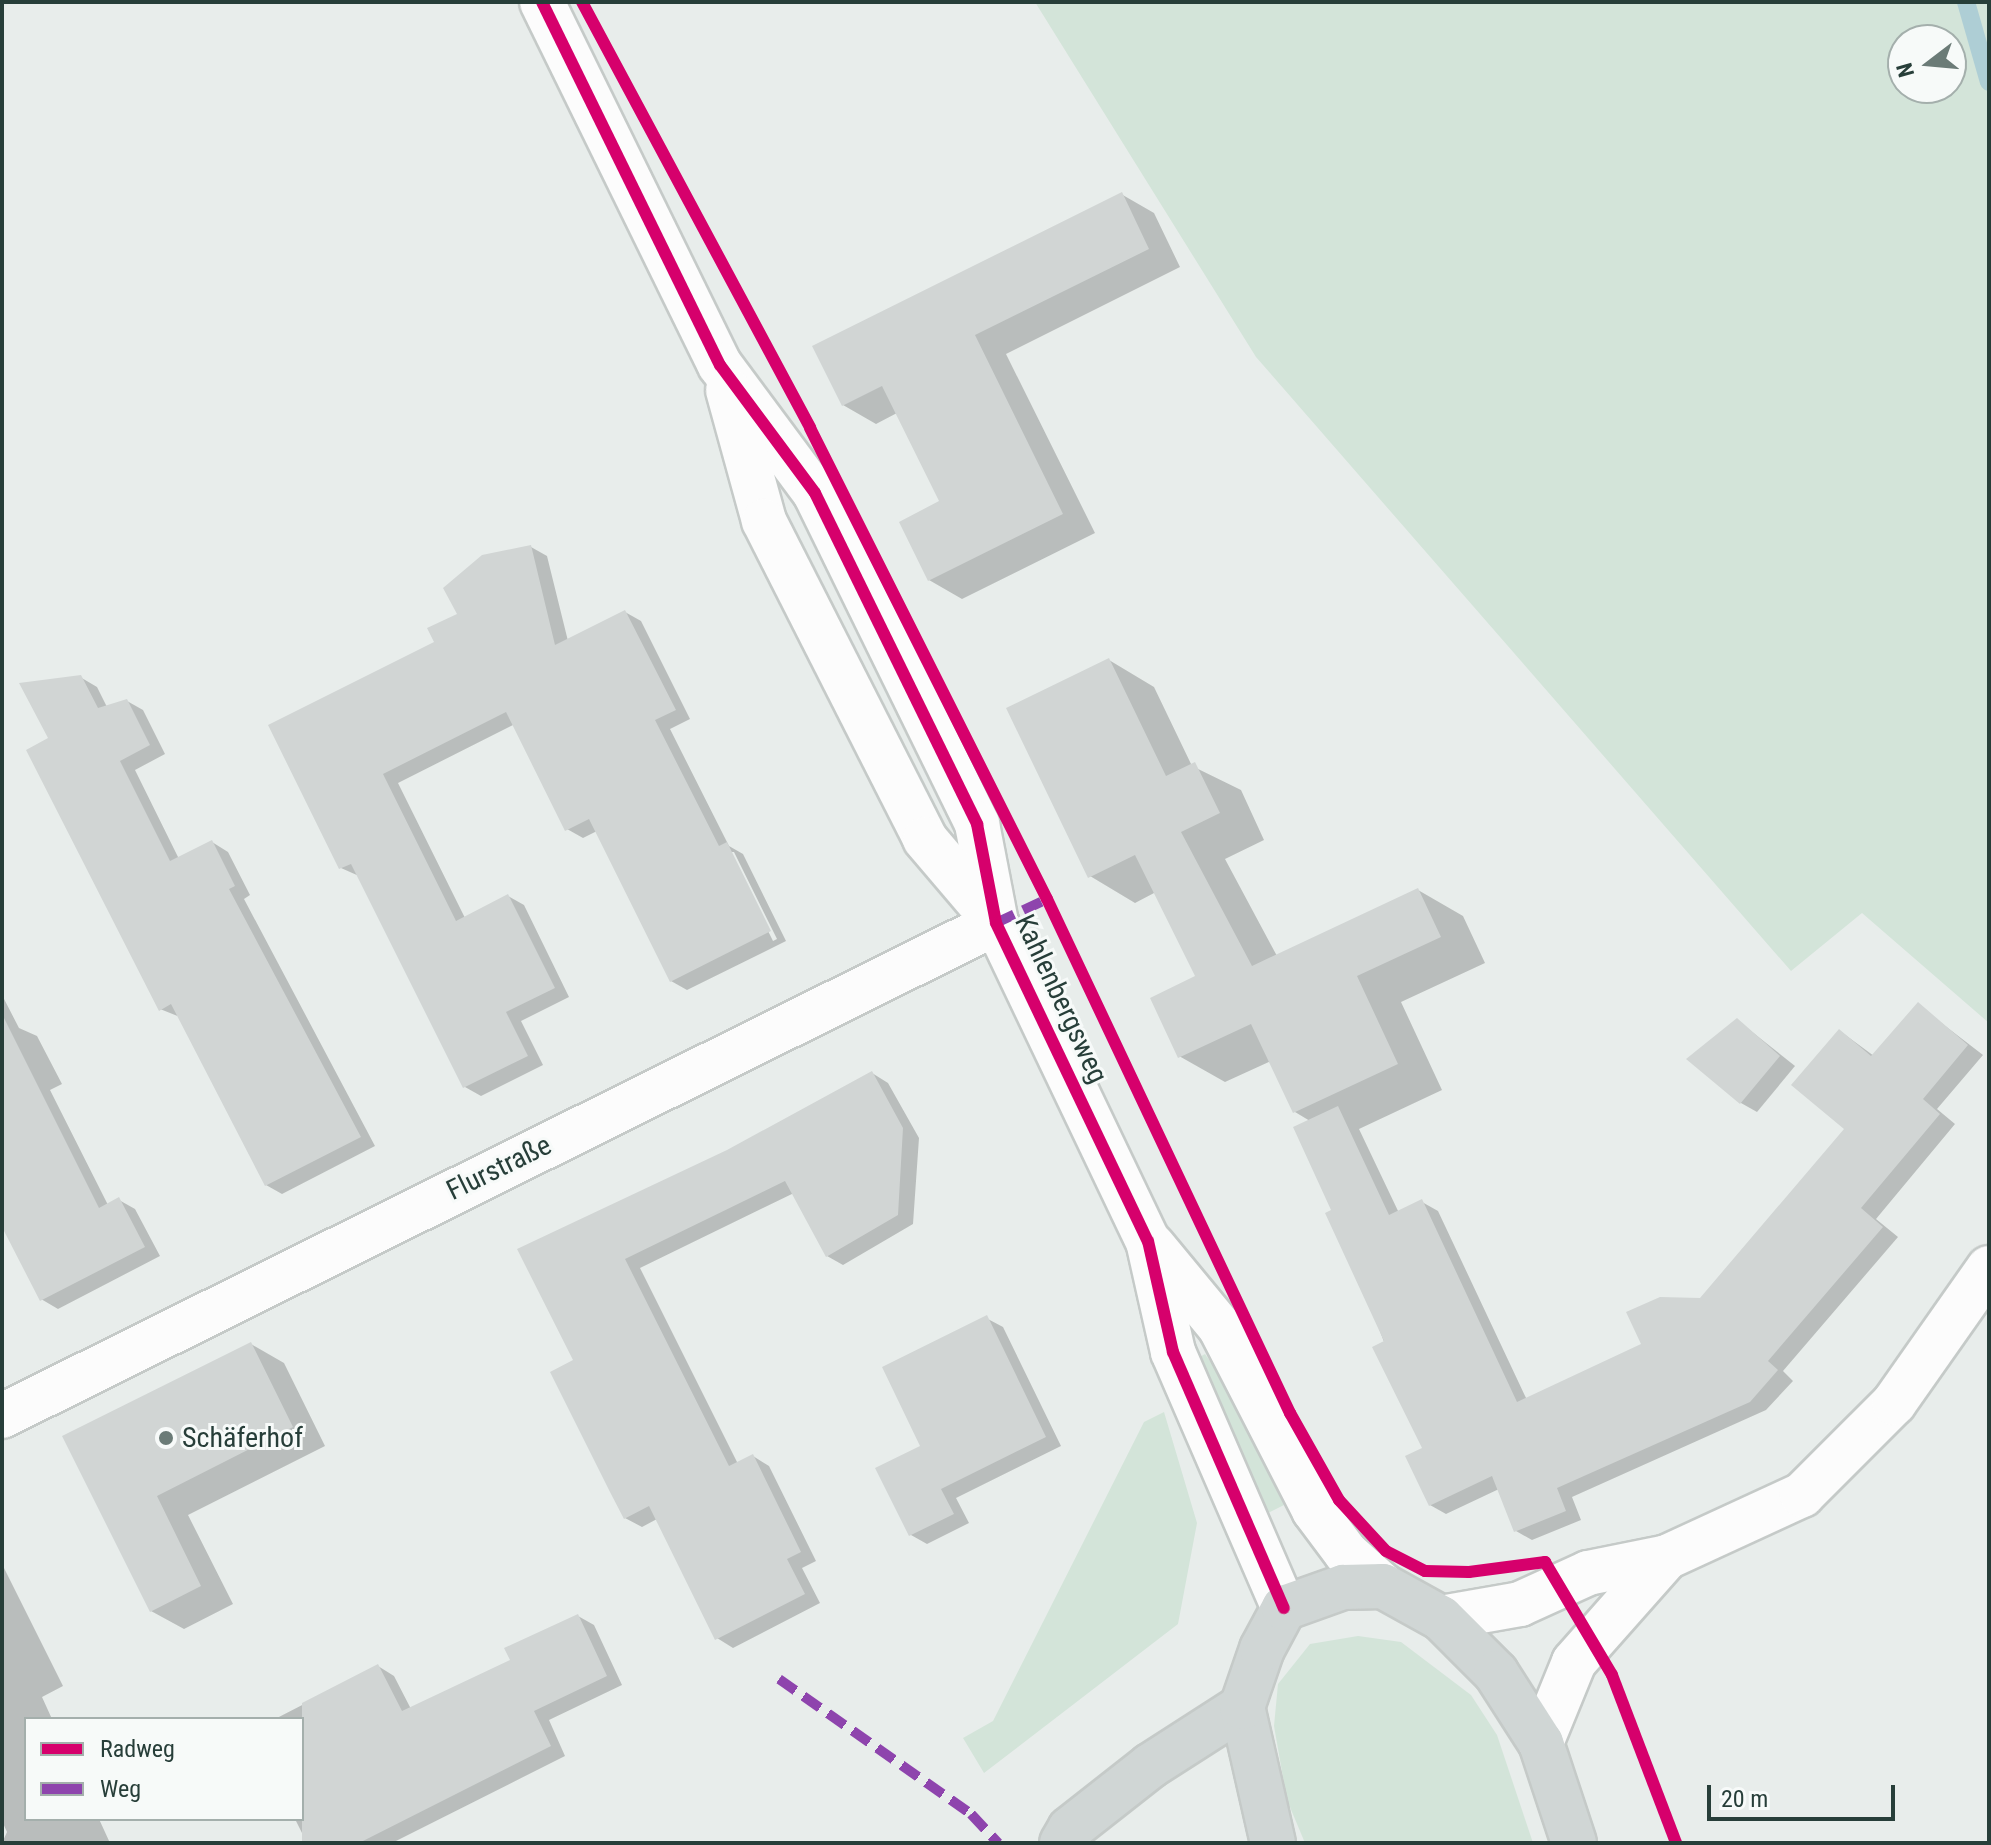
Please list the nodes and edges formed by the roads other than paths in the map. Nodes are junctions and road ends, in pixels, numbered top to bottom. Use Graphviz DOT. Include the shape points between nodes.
graph roads {
  1 [pos="542,2"];
  2 [pos="720,365"];
  3 [pos="996,923"];
  4 [pos="1148,1241"];
  5 [pos="1989,1268"];
  6 [pos="2,1416"];
  7 [pos="1667,1557"];
  8 [pos="1383,1586"];
  9 [pos="1284,1608"];
  10 [pos="1441,1618"];
  11 [pos="1242,1707"];
  12 [pos="1541,1743"];
  13 [pos="1062,1843"];
  14 [pos="1273,1843"];
  15 [pos="1574,1843"];
  1 -- 2 [label="street, Kahlenbergsweg"];
  2 -- 3 [label="street, Kahlenbergsweg" via="764,521 925,839"];
  2 -- 3 [label="street, Kahlenbergsweg" via="815,493 977,824"];
  3 -- 4 [label="street, Kahlenbergsweg"];
  3 -- 6 [label="street, Flurstraße"];
  4 -- 8 [label="street, Kahlenbergsweg" via="1220,1327 1314,1510 1346,1553"];
  4 -- 9 [label="street, Kahlenbergsweg" via="1173,1352"];
  5 -- 7 [label="street" via="1894,1403 1802,1495"];
  7 -- 10 [label="street" via="1588,1573 1520,1604"];
  7 -- 12 [label="street" via="1574,1662"];
  8 -- 9 [label="main road" via="1343,1587"];
  8 -- 10 [label="main road, Kahlenbergsweg"];
  9 -- 11 [label="main road" via="1262,1649"];
  10 -- 12 [label="main road, Kahlenbergsweg" via="1496,1673"];
  11 -- 13 [label="main road" via="1150,1766 1070,1829"];
  11 -- 14 [label="main road"];
  12 -- 15 [label="main road, Kahlenbergsweg"];
}
